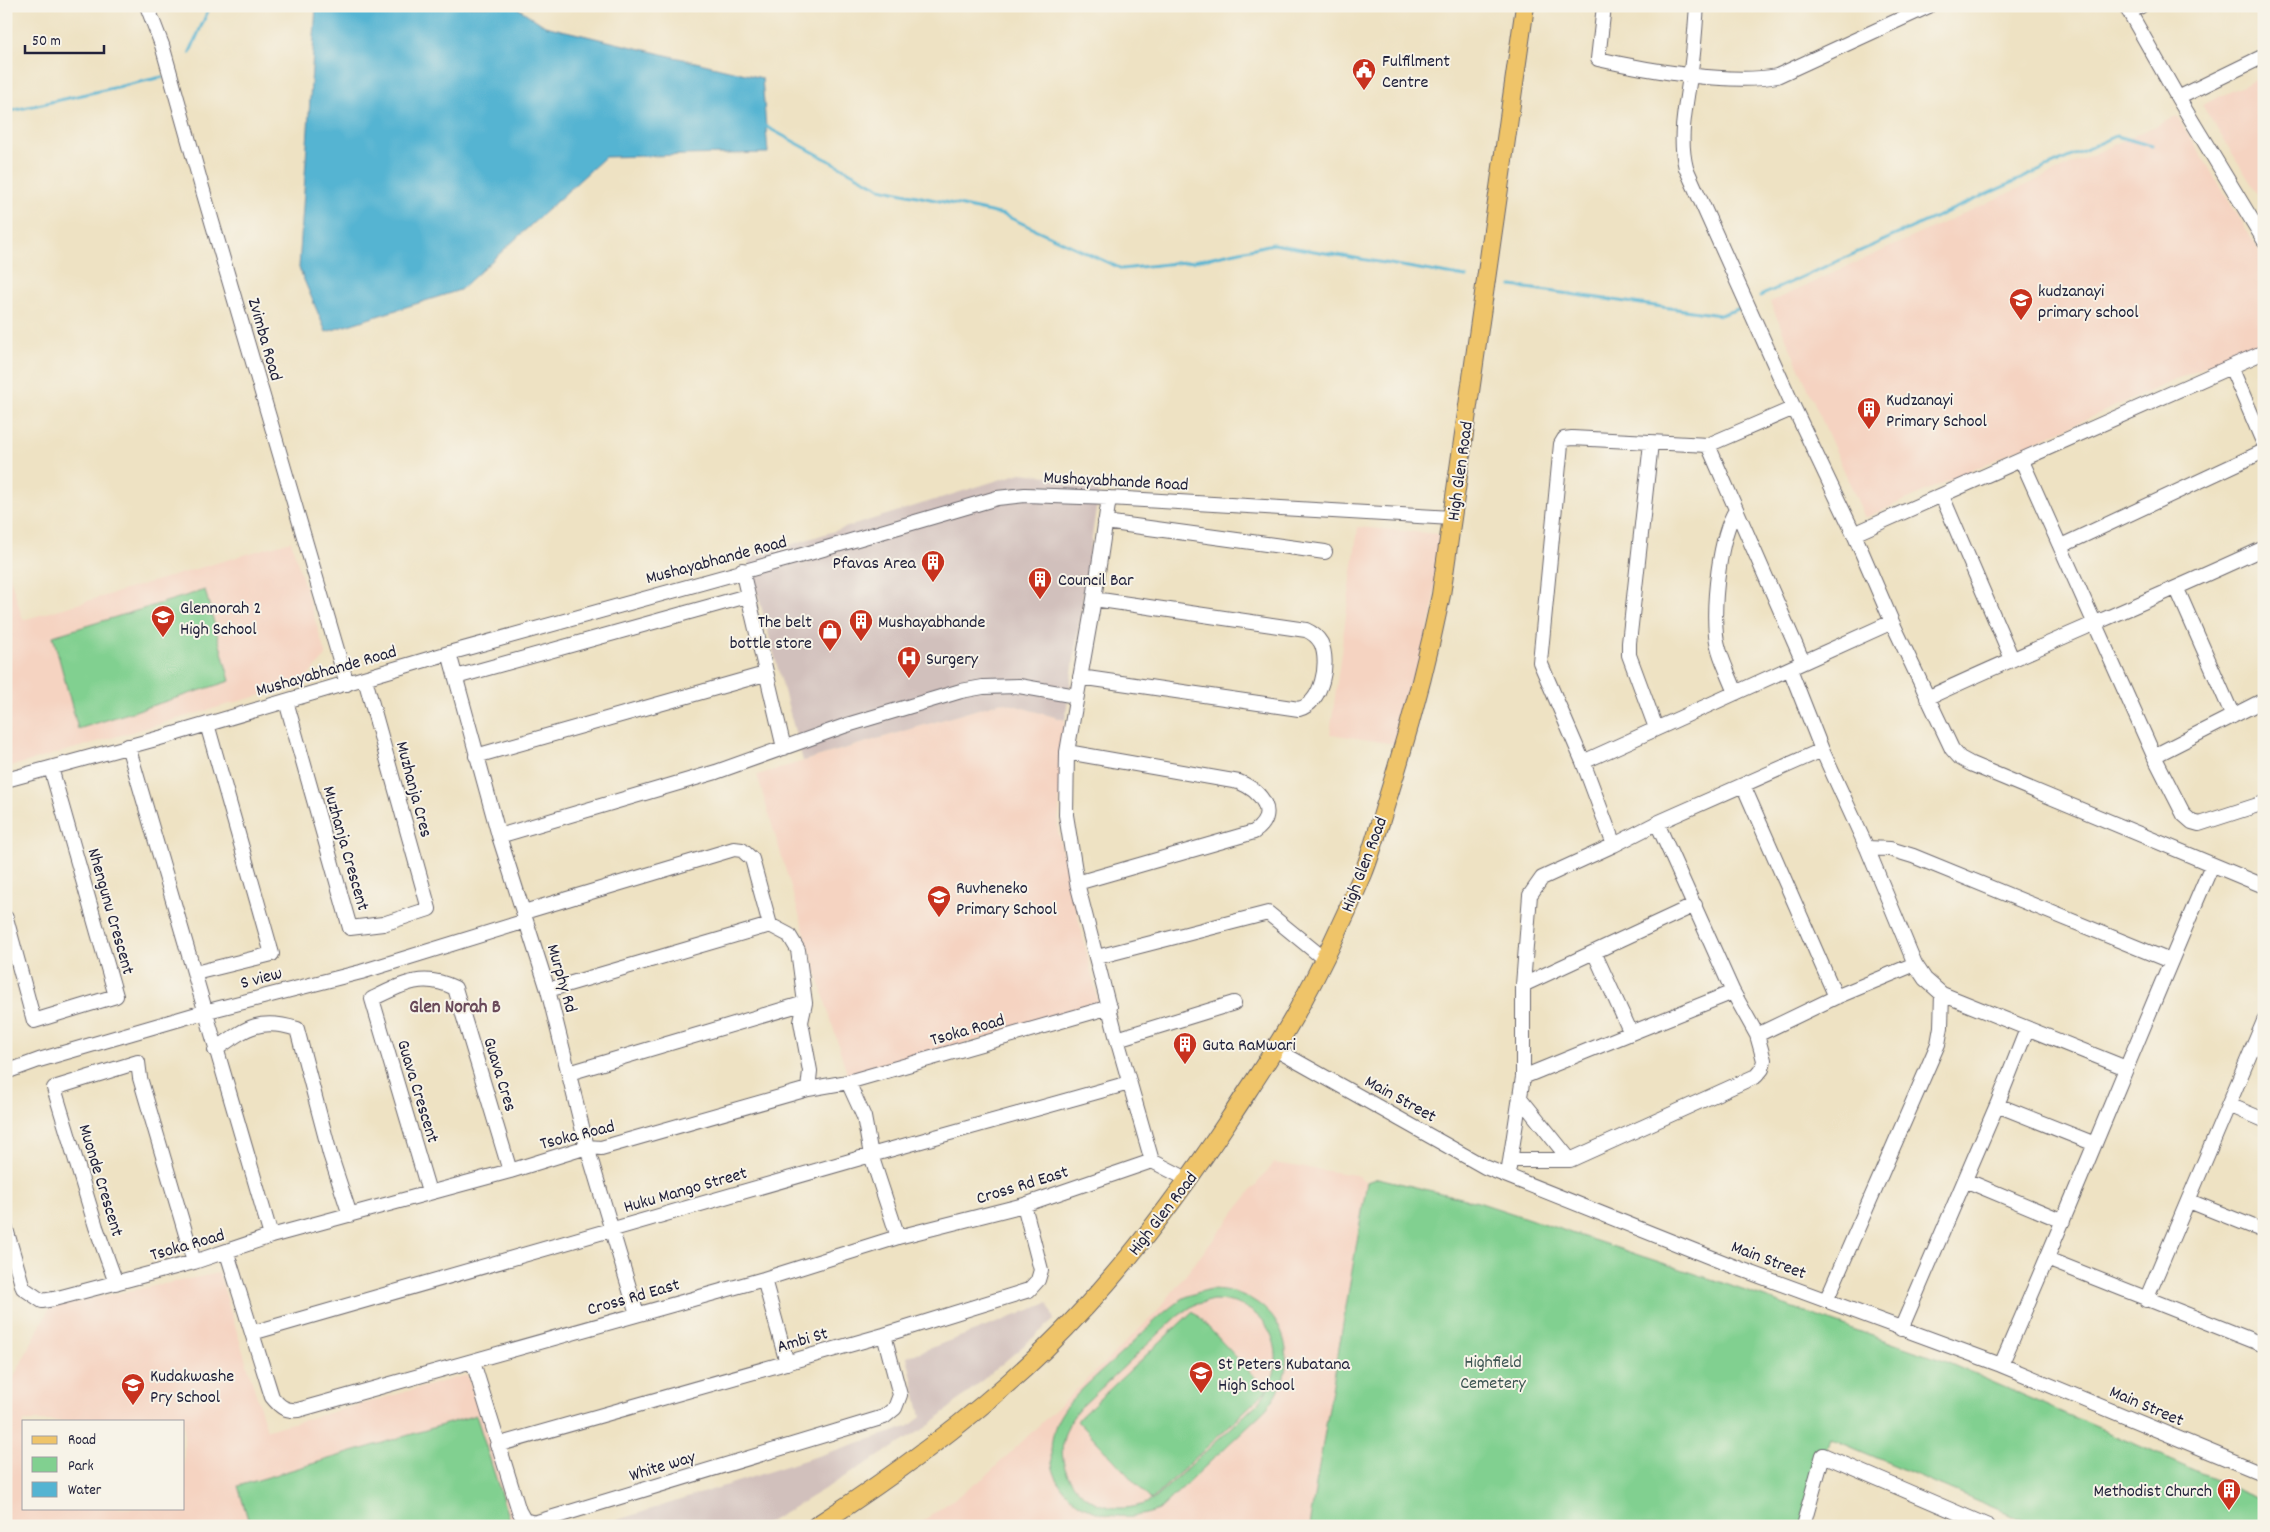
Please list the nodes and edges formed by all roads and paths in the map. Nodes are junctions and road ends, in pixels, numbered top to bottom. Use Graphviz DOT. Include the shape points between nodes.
graph roads {
  1 [pos="147,6"];
  2 [pos="1525,6"];
  3 [pos="1604,6"];
  4 [pos="1697,6"];
  5 [pos="1929,6"];
  6 [pos="2132,8"];
  7 [pos="2264,56"];
  8 [pos="1690,75"];
  9 [pos="2178,98"];
  10 [pos="2264,240"];
  11 [pos="2264,352"];
  12 [pos="2231,367"];
  13 [pos="1794,408"];
  14 [pos="1650,443"];
  15 [pos="2264,444"];
  16 [pos="1708,445"];
  17 [pos="2264,451"];
  18 [pos="2022,461"];
  19 [pos="1942,496"];
  20 [pos="1109,498"];
  21 [pos="1736,510"];
  22 [pos="1452,518"];
  23 [pos="1105,522"];
  24 [pos="1854,534"];
  25 [pos="2061,546"];
  26 [pos="2264,548"];
  27 [pos="1325,552"];
  28 [pos="742,570"];
  29 [pos="2177,589"];
  30 [pos="748,596"];
  31 [pos="1094,599"];
  32 [pos="1892,622"];
  33 [pos="2094,623"];
  34 [pos="449,652"];
  35 [pos="2012,659"];
  36 [pos="1804,662"];
  37 [pos="1790,669"];
  38 [pos="765,674"];
  39 [pos="456,677"];
  40 [pos="1080,677"];
  41 [pos="366,679"];
  42 [pos="347,684"];
  43 [pos="1736,693"];
  44 [pos="1076,696"];
  45 [pos="1927,698"];
  46 [pos="2264,700"];
  47 [pos="286,701"];
  48 [pos="2233,716"];
  49 [pos="207,724"];
  50 [pos="1656,728"];
  51 [pos="128,746"];
  52 [pos="784,748"];
  53 [pos="1822,750"];
  54 [pos="1067,752"];
  55 [pos="476,756"];
  56 [pos="2154,756"];
  57 [pos="1584,762"];
  58 [pos="51,768"];
  59 [pos="6,780"];
  60 [pos="1743,784"];
  61 [pos="2264,803"];
  62 [pos="1657,823"];
  63 [pos="498,836"];
  64 [pos="1614,845"];
  65 [pos="1868,848"];
  66 [pos="2212,865"];
  67 [pos="1077,883"];
  68 [pos="2264,886"];
  69 [pos="1695,905"];
  70 [pos="428,909"];
  71 [pos="525,917"];
  72 [pos="6,918"];
  73 [pos="770,925"];
  74 [pos="1594,952"];
  75 [pos="1097,958"];
  76 [pos="1323,958"];
  77 [pos="2170,961"];
  78 [pos="1915,964"];
  79 [pos="195,973"];
  80 [pos="1523,985"];
  81 [pos="455,988"];
  82 [pos="548,990"];
  83 [pos="1733,992"];
  84 [pos="1942,994"];
  85 [pos="1836,997"];
  86 [pos="804,1003"];
  87 [pos="1234,1003"];
  88 [pos="1110,1007"];
  89 [pos="204,1012"];
  90 [pos="2264,1021"];
  91 [pos="2027,1029"];
  92 [pos="1631,1033"];
  93 [pos="1757,1035"];
  94 [pos="1117,1039"];
  95 [pos="1275,1049"];
  96 [pos="215,1050"];
  97 [pos="2126,1068"];
  98 [pos="6,1072"];
  99 [pos="568,1073"];
  100 [pos="1523,1077"];
  101 [pos="848,1082"];
  102 [pos="1129,1083"];
  103 [pos="808,1089"];
  104 [pos="1520,1098"];
  105 [pos="1997,1105"];
  106 [pos="2230,1106"];
  107 [pos="2264,1120"];
  108 [pos="2095,1144"];
  109 [pos="587,1147"];
  110 [pos="871,1155"];
  111 [pos="1511,1160"];
  112 [pos="1570,1160"];
  113 [pos="1152,1161"];
  114 [pos="510,1171"];
  115 [pos="1508,1176"];
  116 [pos="1189,1180"];
  117 [pos="1965,1180"];
  118 [pos="429,1192"];
  119 [pos="2189,1201"];
  120 [pos="1024,1205"];
  121 [pos="350,1215"];
  122 [pos="2063,1221"];
  123 [pos="6,1229"];
  124 [pos="612,1230"];
  125 [pos="2264,1231"];
  126 [pos="271,1236"];
  127 [pos="898,1237"];
  128 [pos="227,1253"];
  129 [pos="2047,1259"];
  130 [pos="194,1262"];
  131 [pos="764,1279"];
  132 [pos="116,1283"];
  133 [pos="2146,1300"];
  134 [pos="1826,1301"];
  135 [pos="637,1314"];
  136 [pos="1901,1329"];
  137 [pos="252,1333"];
  138 [pos="884,1335"];
  139 [pos="2264,1345"];
  140 [pos="473,1362"];
  141 [pos="787,1363"];
  142 [pos="2001,1364"];
  143 [pos="497,1445"];
  144 [pos="2264,1474"];
  145 [pos="816,1526"];
  146 [pos="1803,1526"];
  147 [pos="1988,1526"];
  1 -- 42 [label="street, Zvimba Road" via="162,45"];
  2 -- 22 [label="main road, High Glen Road"];
  3 -- 8 [label="street" via="1598,59"];
  4 -- 8 [label="street"];
  5 -- 8 [label="street" via="1777,76 1751,79"];
  6 -- 9 [label="street"];
  7 -- 9 [label="street"];
  8 -- 13 [label="street" via="1682,129 1686,168"];
  9 -- 10 [label="street"];
  11 -- 12 [label="street"];
  12 -- 15 [label="street"];
  12 -- 18 [label="street"];
  13 -- 16 [label="street"];
  13 -- 24 [label="street"];
  14 -- 16 [label="street"];
  14 -- 50 [label="street" via="1628,643 1629,655"];
  14 -- 57 [label="street" via="1568,438 1561,444 1540,662"];
  16 -- 21 [label="street"];
  17 -- 25 [label="street"];
  18 -- 19 [label="street"];
  18 -- 25 [label="street"];
  19 -- 24 [label="street"];
  19 -- 35 [label="street"];
  20 -- 22 [label="street, Mushayabhande Road"];
  20 -- 23 [label="street"];
  20 -- 28 [label="street, Mushayabhande Road" via="1025,495 997,498"];
  21 -- 36 [label="street"];
  21 -- 43 [label="street" via="1724,536 1716,613 1716,636"];
  22 -- 76 [label="main road, High Glen Road" via="1441,595 1406,740 1364,871"];
  23 -- 27 [label="street"];
  23 -- 31 [label="street"];
  24 -- 32 [label="street"];
  25 -- 33 [label="street"];
  26 -- 29 [label="street"];
  28 -- 30 [label="street"];
  28 -- 34 [label="street, Mushayabhande Road"];
  29 -- 33 [label="street"];
  29 -- 48 [label="street"];
  30 -- 38 [label="street"];
  30 -- 39 [label="street"];
  31 -- 40 [label="street"];
  31 -- 40 [label="street" via="1306,630 1315,634 1321,644 1323,667 1320,686 1316,698 1299,709"];
  32 -- 36 [label="street"];
  32 -- 45 [label="street"];
  33 -- 35 [label="street"];
  33 -- 56 [label="street"];
  34 -- 39 [label="street, Murphy Rd"];
  34 -- 41 [label="street, Mushayabhande Road"];
  35 -- 45 [label="street"];
  36 -- 37 [label="street"];
  37 -- 43 [label="street"];
  37 -- 53 [label="street"];
  38 -- 52 [label="street"];
  38 -- 55 [label="street"];
  39 -- 55 [label="street, Murphy Rd"];
  40 -- 44 [label="street"];
  41 -- 42 [label="street, Mushayabhande Road"];
  41 -- 70 [label="street, Muzhanja Cres"];
  42 -- 47 [label="street, Mushayabhande Road"];
  43 -- 50 [label="street"];
  44 -- 52 [label="street" via="1018,686 983,687 847,725"];
  44 -- 54 [label="street"];
  45 -- 66 [label="street" via="1952,749 1960,758"];
  46 -- 48 [label="street"];
  47 -- 49 [label="street, Mushayabhande Road"];
  47 -- 70 [label="street, Muzhanja Crescent" via="350,928 383,924"];
  48 -- 56 [label="street"];
  49 -- 51 [label="street, Mushayabhande Road"];
  49 -- 79 [label="street" via="272,954"];
  50 -- 57 [label="street"];
  51 -- 58 [label="street, Mushayabhande Road"];
  51 -- 79 [label="street"];
  52 -- 63 [label="street" via="716,772"];
  53 -- 60 [label="street"];
  53 -- 65 [label="street"];
  54 -- 67 [label="street" via="1066,815"];
  54 -- 67 [label="street" via="1239,782 1260,796 1267,818 1254,832"];
  55 -- 63 [label="street, Murphy Rd"];
  56 -- 61 [label="street" via="2184,815 2192,822 2199,824"];
  57 -- 64 [label="street"];
  58 -- 59 [label="street, Mushayabhande Road"];
  58 -- 72 [label="street, Nhengunu Crescent" via="116,996 34,1021"];
  60 -- 62 [label="street"];
  60 -- 85 [label="street"];
  62 -- 64 [label="street"];
  62 -- 69 [label="street"];
  63 -- 71 [label="street, Murphy Rd"];
  64 -- 80 [label="street" via="1542,878 1537,884 1530,895"];
  65 -- 77 [label="street" via="1890,849 1913,856"];
  65 -- 78 [label="street"];
  66 -- 68 [label="street"];
  66 -- 77 [label="street"];
  67 -- 75 [label="street"];
  69 -- 74 [label="street"];
  69 -- 83 [label="street"];
  71 -- 73 [label="street, S view" via="734,849 742,850 752,859"];
  71 -- 82 [label="street, Murphy Rd"];
  71 -- 89 [label="street, S view" via="361,972"];
  73 -- 82 [label="street"];
  73 -- 86 [label="street" via="788,935 798,950"];
  74 -- 80 [label="street"];
  74 -- 92 [label="street"];
  75 -- 76 [label="street" via="1268,913"];
  75 -- 88 [label="street"];
  76 -- 95 [label="main road, High Glen Road"];
  77 -- 97 [label="street"];
  78 -- 84 [label="street"];
  78 -- 85 [label="street"];
  79 -- 89 [label="street"];
  80 -- 100 [label="street"];
  81 -- 114 [label="street, Guava Cres"];
  81 -- 118 [label="street, Guava Crescent" via="442,981 422,980 407,983 372,999"];
  82 -- 99 [label="street, Murphy Rd"];
  83 -- 92 [label="street"];
  83 -- 93 [label="street"];
  84 -- 91 [label="street"];
  84 -- 134 [label="street" via="1938,1044"];
  85 -- 93 [label="street"];
  86 -- 99 [label="street"];
  86 -- 103 [label="street" via="801,1022 810,1072"];
  87 -- 94 [label="street"];
  88 -- 94 [label="street"];
  88 -- 101 [label="street, Tsoka Road"];
  89 -- 96 [label="street"];
  89 -- 98 [label="street, S view"];
  90 -- 106 [label="street"];
  91 -- 97 [label="street"];
  91 -- 105 [label="street"];
  92 -- 100 [label="street"];
  93 -- 112 [label="street" via="1764,1060 1756,1076"];
  94 -- 102 [label="street"];
  95 -- 115 [label="street, Main Street" via="1485,1167"];
  95 -- 116 [label="main road, High Glen Road"];
  96 -- 121 [label="street" via="239,1032 256,1026 272,1023 297,1029 330,1154"];
  96 -- 126 [label="street"];
  97 -- 108 [label="street"];
  99 -- 109 [label="street, Murphy Rd"];
  100 -- 104 [label="street"];
  101 -- 103 [label="street, Tsoka Road"];
  101 -- 110 [label="street" via="864,1117"];
  102 -- 110 [label="street, Huku Mango Street"];
  102 -- 113 [label="street"];
  103 -- 109 [label="street, Tsoka Road" via="601,1148"];
  104 -- 111 [label="street"];
  104 -- 112 [label="street"];
  105 -- 108 [label="street"];
  105 -- 117 [label="street"];
  106 -- 107 [label="street"];
  106 -- 119 [label="street"];
  108 -- 122 [label="street"];
  109 -- 114 [label="street, Tsoka Road"];
  109 -- 124 [label="street, Murphy Rd"];
  110 -- 124 [label="street, Huku Mango Street"];
  110 -- 127 [label="street"];
  111 -- 112 [label="street"];
  111 -- 115 [label="street"];
  113 -- 116 [label="street"];
  113 -- 120 [label="street, Cross Rd East"];
  114 -- 118 [label="street, Tsoka Road"];
  115 -- 134 [label="street, Main Street"];
  116 -- 145 [label="main road, High Glen Road" via="1140,1244 1047,1347 944,1435"];
  117 -- 122 [label="street"];
  117 -- 136 [label="street"];
  118 -- 121 [label="street, Tsoka Road"];
  119 -- 125 [label="street"];
  119 -- 133 [label="street"];
  120 -- 127 [label="street, Cross Rd East"];
  120 -- 138 [label="street, Ambi St" via="1041,1270 1038,1280 1029,1290"];
  121 -- 126 [label="street, Tsoka Road"];
  122 -- 129 [label="street"];
  123 -- 132 [label="street, Tsoka Road" via="24,1288 42,1301"];
  124 -- 135 [label="street, Murphy Rd"];
  124 -- 137 [label="street, Huku Mango Street"];
  126 -- 128 [label="street, Tsoka Road"];
  127 -- 131 [label="street, Cross Rd East"];
  128 -- 130 [label="street, Tsoka Road"];
  128 -- 137 [label="street, Cross Rd East"];
  129 -- 133 [label="street"];
  129 -- 142 [label="street"];
  130 -- 132 [label="street, Tsoka Road"];
  130 -- 132 [label="street, Muonde Crescent" via="138,1062 54,1088"];
  131 -- 135 [label="street, Cross Rd East"];
  131 -- 141 [label="street"];
  133 -- 139 [label="street"];
  134 -- 136 [label="street, Main Street"];
  135 -- 140 [label="street, Cross Rd East"];
  136 -- 142 [label="street, Main Street"];
  137 -- 140 [label="street, Cross Rd East" via="272,1397 280,1407 289,1411"];
  138 -- 141 [label="street, Ambi St"];
  138 -- 143 [label="street, White way" via="900,1395 895,1408 884,1417 534,1523 524,1520 519,1511"];
  140 -- 143 [label="street, White way"];
  141 -- 143 [label="street, Ambi St"];
  142 -- 144 [label="street, Main Street"];
  146 -- 147 [label="street" via="1823,1455"];
}
